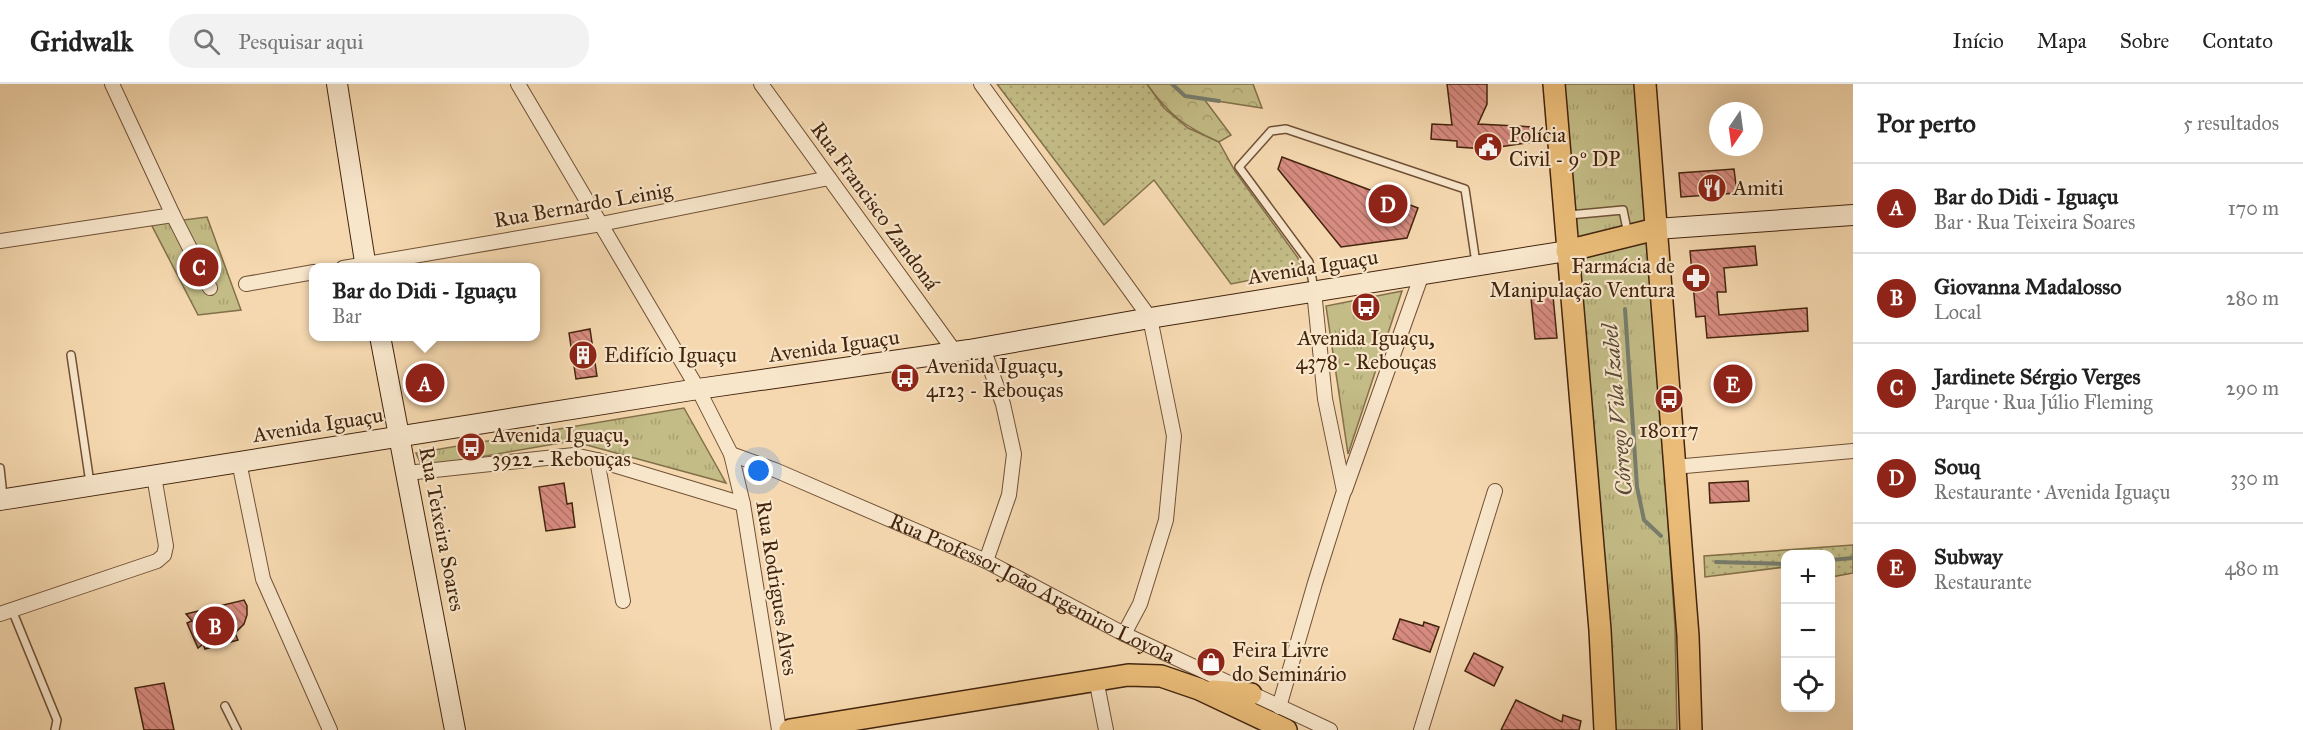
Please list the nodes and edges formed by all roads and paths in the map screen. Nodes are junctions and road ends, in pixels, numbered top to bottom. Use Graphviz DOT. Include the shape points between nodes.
graph roads {
  1 [pos="112,84"];
  2 [pos="337,84"];
  3 [pos="518,84"];
  4 [pos="761,84"];
  5 [pos="981,84"];
  6 [pos="1554,84"];
  7 [pos="1645,84"];
  8 [pos="829,178"];
  9 [pos="172,215"];
  10 [pos="1853,215"];
  11 [pos="1564,216"];
  12 [pos="601,224"];
  13 [pos="1656,229"];
  14 [pos="1628,237"];
  15 [pos="0,241"];
  16 [pos="1568,251"];
  17 [pos="366,263"];
  18 [pos="383,263"];
  19 [pos="1477,266"];
  20 [pos="309,273"];
  21 [pos="1422,274"];
  22 [pos="246,284"];
  23 [pos="210,288"];
  24 [pos="1314,291"];
  25 [pos="1150,318"];
  26 [pos="381,341"];
  27 [pos="983,348"];
  28 [pos="955,352"];
  29 [pos="71,355"];
  30 [pos="698,389"];
  31 [pos="400,436"];
  32 [pos="1853,450"];
  33 [pos="731,454"];
  34 [pos="597,460"];
  35 [pos="239,462"];
  36 [pos="1674,467"];
  37 [pos="0,468"];
  38 [pos="407,473"];
  39 [pos="154,476"];
  40 [pos="90,486"];
  41 [pos="1344,491"];
  42 [pos="1495,491"];
  43 [pos="2,499"];
  44 [pos="743,504"];
  45 [pos="986,561"];
  46 [pos="623,602"];
  47 [pos="6,612"];
  48 [pos="1124,634"];
  49 [pos="1096,679"];
  50 [pos="1199,689"];
  51 [pos="1251,694"];
  52 [pos="225,706"];
  53 [pos="1279,707"];
  54 [pos="55,730"];
  55 [pos="237,730"];
  56 [pos="330,730"];
  57 [pos="455,730"];
  58 [pos="779,730"];
  59 [pos="790,730"];
  60 [pos="1106,730"];
  61 [pos="1286,730"];
  62 [pos="1330,730"];
  63 [pos="1421,730"];
  64 [pos="1605,730"];
  65 [pos="1691,730"];
  1 -- 9 [label="street"];
  2 -- 17 [label="main road"];
  3 -- 12 [label="street, Rua Rodrigues Alves"];
  4 -- 8 [label="street, Rua Francisco Zandoná"];
  5 -- 25 [label="street"];
  6 -- 11 [label="main road"];
  7 -- 13 [label="main road"];
  8 -- 12 [label="street, Rua Bernardo Leinig"];
  8 -- 28 [label="street, Rua Francisco Zandoná"];
  9 -- 15 [label="street"];
  9 -- 23 [label="street"];
  10 -- 13 [label="main road"];
  11 -- 14 [label="lane" via="1623,210"];
  11 -- 16 [label="main road"];
  12 -- 18 [label="street, Rua Bernardo Leinig"];
  12 -- 30 [label="street, Rua Rodrigues Alves"];
  13 -- 14 [label="main road"];
  13 -- 36 [label="main road"];
  14 -- 16 [label="main road"];
  16 -- 19 [label="main road, Avenida Iguaçu"];
  16 -- 64 [label="main road"];
  19 -- 21 [label="main road, Avenida Iguaçu"];
  19 -- 24 [label="lane" via="1465,189 1286,129 1271,131 1239,166 1309,262"];
  20 -- 22 [label="street"];
  21 -- 24 [label="main road, Avenida Iguaçu"];
  21 -- 41 [label="street"];
  24 -- 25 [label="main road, Avenida Iguaçu"];
  24 -- 41 [label="street" via="1325,399"];
  25 -- 27 [label="main road, Avenida Iguaçu"];
  25 -- 48 [label="street" via="1174,436 1166,520 1140,604"];
  26 -- 31 [label="main road, Rua Teixeira Soares"];
  27 -- 28 [label="main road, Avenida Iguaçu"];
  27 -- 45 [label="street" via="1003,404 1014,454 1009,495"];
  28 -- 30 [label="main road, Avenida Iguaçu"];
  29 -- 40 [label="lane"];
  30 -- 31 [label="main road, Avenida Iguaçu"];
  30 -- 33 [label="street, Rua Rodrigues Alves"];
  31 -- 35 [label="main road, Avenida Iguaçu"];
  31 -- 38 [label="main road, Rua Teixeira Soares"];
  32 -- 36 [label="street"];
  33 -- 44 [label="street, Rua Rodrigues Alves"];
  33 -- 45 [label="street, Rua Professor João Argemiro Loyola"];
  34 -- 38 [label="street" via="574,455"];
  34 -- 44 [label="street"];
  34 -- 46 [label="street"];
  35 -- 39 [label="main road, Avenida Iguaçu"];
  35 -- 56 [label="street" via="262,579"];
  36 -- 65 [label="main road" via="1688,636"];
  37 -- 43 [label="lane"];
  38 -- 57 [label="main road, Rua Teixeira Soares"];
  39 -- 40 [label="main road, Avenida Iguaçu"];
  39 -- 47 [label="street" via="166,546 164,555 157,561"];
  40 -- 43 [label="main road, Avenida Iguaçu"];
  41 -- 53 [label="street"];
  42 -- 63 [label="street"];
  44 -- 58 [label="street, Rua Rodrigues Alves"];
  45 -- 48 [label="street, Rua Professor João Argemiro Loyola"];
  47 -- 54 [label="lane" via="57,720"];
  48 -- 51 [label="street, Rua Professor João Argemiro Loyola"];
  49 -- 50 [label="main road, Rua Professor João Argemiro Loyola" via="1161,676"];
  49 -- 59 [label="main road, Rua Professor João Argemiro Loyola"];
  49 -- 60 [label="street"];
  50 -- 51 [label="main road"];
  50 -- 61 [label="main road, Rua Professor João Argemiro Loyola"];
  51 -- 53 [label="street, Rua Professor João Argemiro Loyola"];
  52 -- 55 [label="lane"];
  53 -- 62 [label="street, Rua Professor João Argemiro Loyola"];
}
